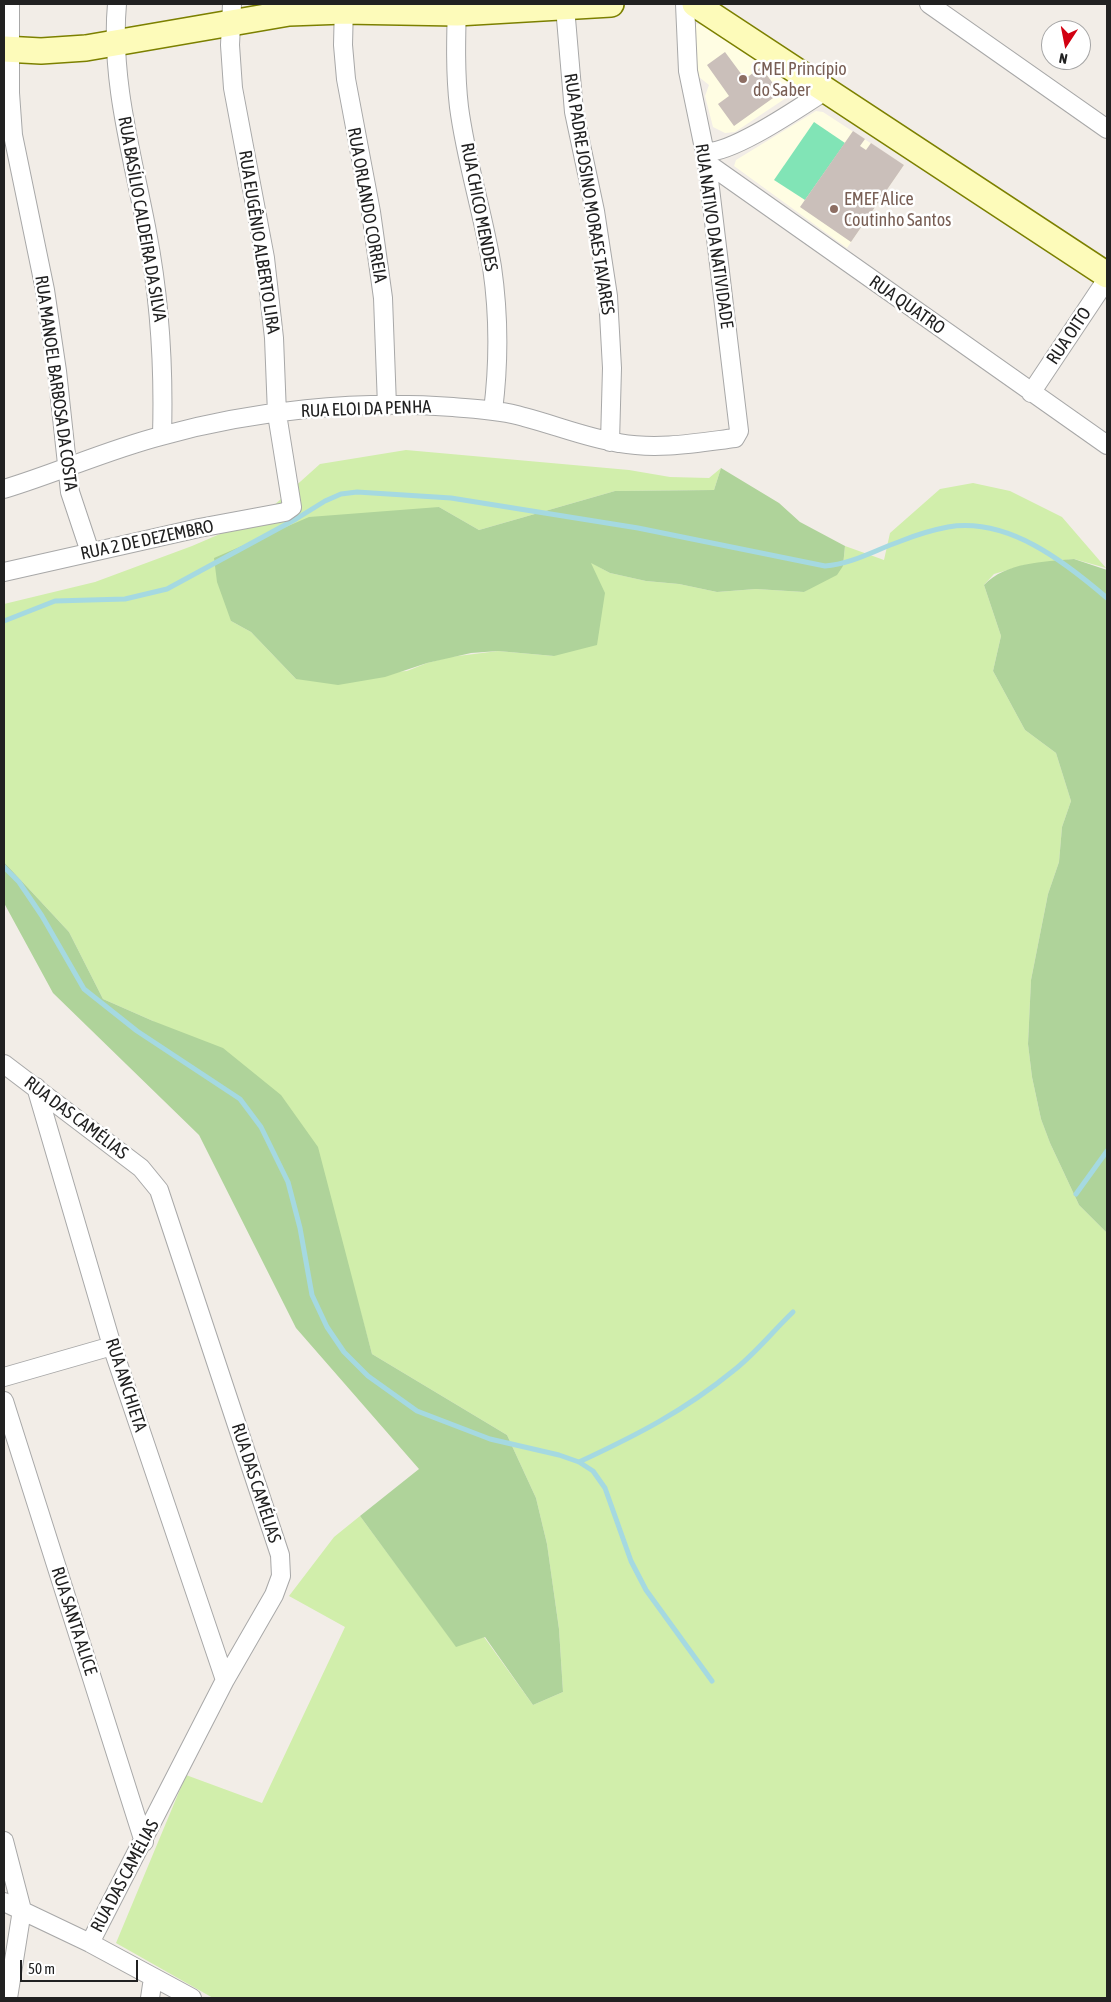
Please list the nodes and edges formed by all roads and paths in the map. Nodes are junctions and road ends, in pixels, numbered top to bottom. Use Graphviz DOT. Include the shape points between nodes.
graph roads {
  1 [pos="10,4"];
  2 [pos="117,4"];
  3 [pos="611,4"];
  4 [pos="684,4"];
  5 [pos="695,4"];
  6 [pos="929,4"];
  7 [pos="570,6"];
  8 [pos="344,7"];
  9 [pos="457,8"];
  10 [pos="231,13"];
  11 [pos="116,43"];
  12 [pos="7,49"];
  13 [pos="825,91"];
  14 [pos="1107,129"];
  15 [pos="706,158"];
  16 [pos="1107,277"];
  17 [pos="1031,394"];
  18 [pos="387,406"];
  19 [pos="493,411"];
  20 [pos="277,414"];
  21 [pos="162,435"];
  22 [pos="735,438"];
  23 [pos="610,442"];
  24 [pos="1107,445"];
  25 [pos="67,467"];
  26 [pos="4,489"];
  27 [pos="290,510"];
  28 [pos="90,552"];
  29 [pos="4,572"];
  30 [pos="4,1064"];
  31 [pos="36,1087"];
  32 [pos="112,1346"];
  33 [pos="4,1377"];
  34 [pos="4,1401"];
  35 [pos="224,1680"];
  36 [pos="4,1841"];
  37 [pos="144,1842"];
  38 [pos="4,1902"];
  39 [pos="22,1910"];
  40 [pos="90,1943"];
  41 [pos="153,1978"];
  42 [pos="8,1998"];
  43 [pos="150,1998"];
  44 [pos="192,1998"];
  1 -- 12 [label="street, RUA MANOEL BARBOSA DA COSTA"];
  2 -- 11 [label="street, RUA BASÍLIO CALDEIRA DA SILVA"];
  3 -- 7 [label="street"];
  4 -- 15 [label="street, RUA NATIVO DA NATIVIDADE" via="688,71"];
  5 -- 13 [label="street"];
  6 -- 14 [label="street"];
  7 -- 9 [label="street"];
  7 -- 23 [label="street, RUA PADRE JOSINO MORAES TAVARES" via="574,112 595,211 608,296 612,368"];
  8 -- 9 [label="street"];
  8 -- 10 [label="street" via="289,13"];
  8 -- 18 [label="street, RUA ORLANDO CORREIA" via="349,103 371,212 383,298"];
  9 -- 19 [label="street, RUA CHICO MENDES" via="459,107 496,299 498,357"];
  10 -- 11 [label="street"];
  10 -- 20 [label="street, RUA EUGÊNIO ALBERTO LIRA" via="233,88 271,298"];
  11 -- 12 [label="street" via="66,50"];
  11 -- 21 [label="street, RUA BASÍLIO CALDEIRA DA SILVA" via="122,102 158,299 163,367"];
  12 -- 25 [label="street, RUA MANOEL BARBOSA DA COSTA" via="13,134 46,298"];
  13 -- 15 [label="street" via="767,127"];
  13 -- 16 [label="street"];
  15 -- 17 [label="street, RUA QUATRO"];
  15 -- 22 [label="street, RUA NATIVO DA NATIVIDADE" via="740,431"];
  16 -- 17 [label="street, RUA OITO"];
  17 -- 24 [label="street, RUA QUATRO"];
  18 -- 19 [label="street, RUA ELOI DA PENHA"];
  18 -- 20 [label="street, RUA ELOI DA PENHA"];
  19 -- 23 [label="street, RUA ELOI DA PENHA" via="522,416"];
  20 -- 21 [label="street, RUA ELOI DA PENHA"];
  20 -- 27 [label="street, RUA EUGÊNIO ALBERTO LIRA" via="292,502"];
  21 -- 25 [label="street, RUA ELOI DA PENHA"];
  22 -- 23 [label="street, RUA ELOI DA PENHA" via="654,446"];
  25 -- 26 [label="street, RUA ELOI DA PENHA"];
  25 -- 28 [label="street, RUA MANOEL BARBOSA DA COSTA" via="73,505"];
  27 -- 28 [label="street, RUA 2 DE DEZEMBRO"];
  28 -- 29 [label="street, RUA 2 DE DEZEMBRO"];
  30 -- 31 [label="street, RUA DAS CAMÉLIAS"];
  31 -- 32 [label="street, RUA ANCHIETA"];
  31 -- 35 [label="street, RUA DAS CAMÉLIAS" via="142,1168 159,1190 280,1555 281,1576 274,1595"];
  32 -- 33 [label="street"];
  32 -- 35 [label="street, RUA ANCHIETA"];
  34 -- 37 [label="street, RUA SANTA ALICE"];
  35 -- 37 [label="street, RUA DAS CAMÉLIAS"];
  36 -- 39 [label="street"];
  37 -- 40 [label="street, RUA DAS CAMÉLIAS"];
  38 -- 39 [label="street"];
  39 -- 40 [label="street"];
  39 -- 42 [label="street"];
  40 -- 41 [label="street"];
  41 -- 43 [label="street"];
  41 -- 44 [label="street"];
}
